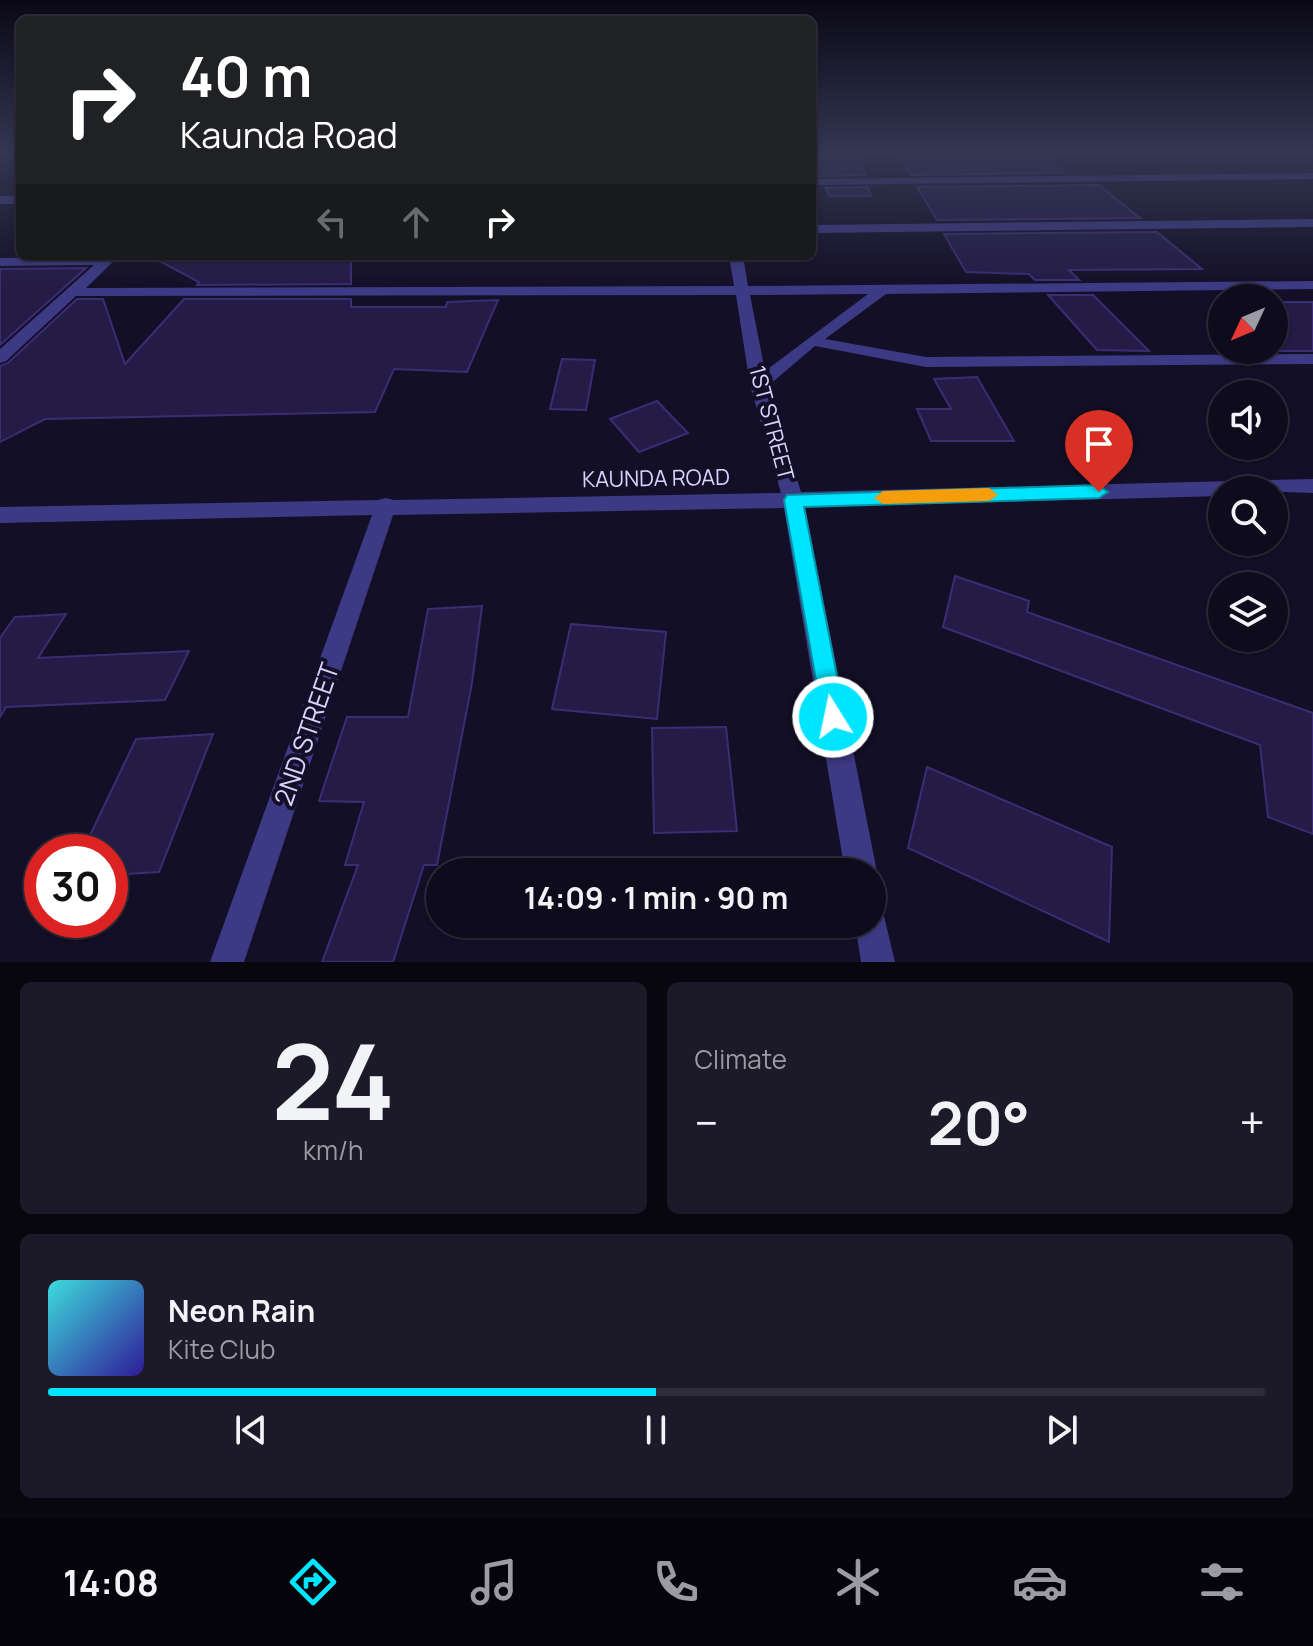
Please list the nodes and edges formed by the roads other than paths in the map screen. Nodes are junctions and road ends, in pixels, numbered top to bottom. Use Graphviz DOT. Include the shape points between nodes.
graph roads {
  1 [pos="1313,223"];
  2 [pos="816,229"];
  3 [pos="54,260"];
  4 [pos="107,260"];
  5 [pos="737,260"];
  6 [pos="0,262"];
  7 [pos="1313,285"];
  8 [pos="743,290"];
  9 [pos="73,292"];
  10 [pos="880,292"];
  11 [pos="812,341"];
  12 [pos="4,351"];
  13 [pos="1313,359"];
  14 [pos="759,385"];
  15 [pos="1313,486"];
  16 [pos="793,500"];
  17 [pos="386,505"];
  18 [pos="0,515"];
  19 [pos="858,858"];
  20 [pos="874,938"];
  21 [pos="227,962"];
  22 [pos="878,962"];
  1 -- 2 [label="street"];
  3 -- 6 [label="street"];
  4 -- 9 [label="street"];
  5 -- 8 [label="street, 1ST STREET"];
  7 -- 10 [label="street"];
  8 -- 9 [label="street"];
  8 -- 10 [label="street"];
  8 -- 14 [label="street, 1ST STREET"];
  9 -- 12 [label="street"];
  10 -- 11 [label="street"];
  11 -- 13 [label="street" via="926,362"];
  11 -- 14 [label="street"];
  14 -- 16 [label="street, 1ST STREET"];
  15 -- 16 [label="street, KAUNDA ROAD"];
  16 -- 17 [label="street, KAUNDA ROAD"];
  16 -- 19 [label="street, 1ST STREET"];
  17 -- 18 [label="street, KAUNDA ROAD"];
  17 -- 21 [label="street, 2ND STREET"];
  20 -- 22 [label="street"];
}
